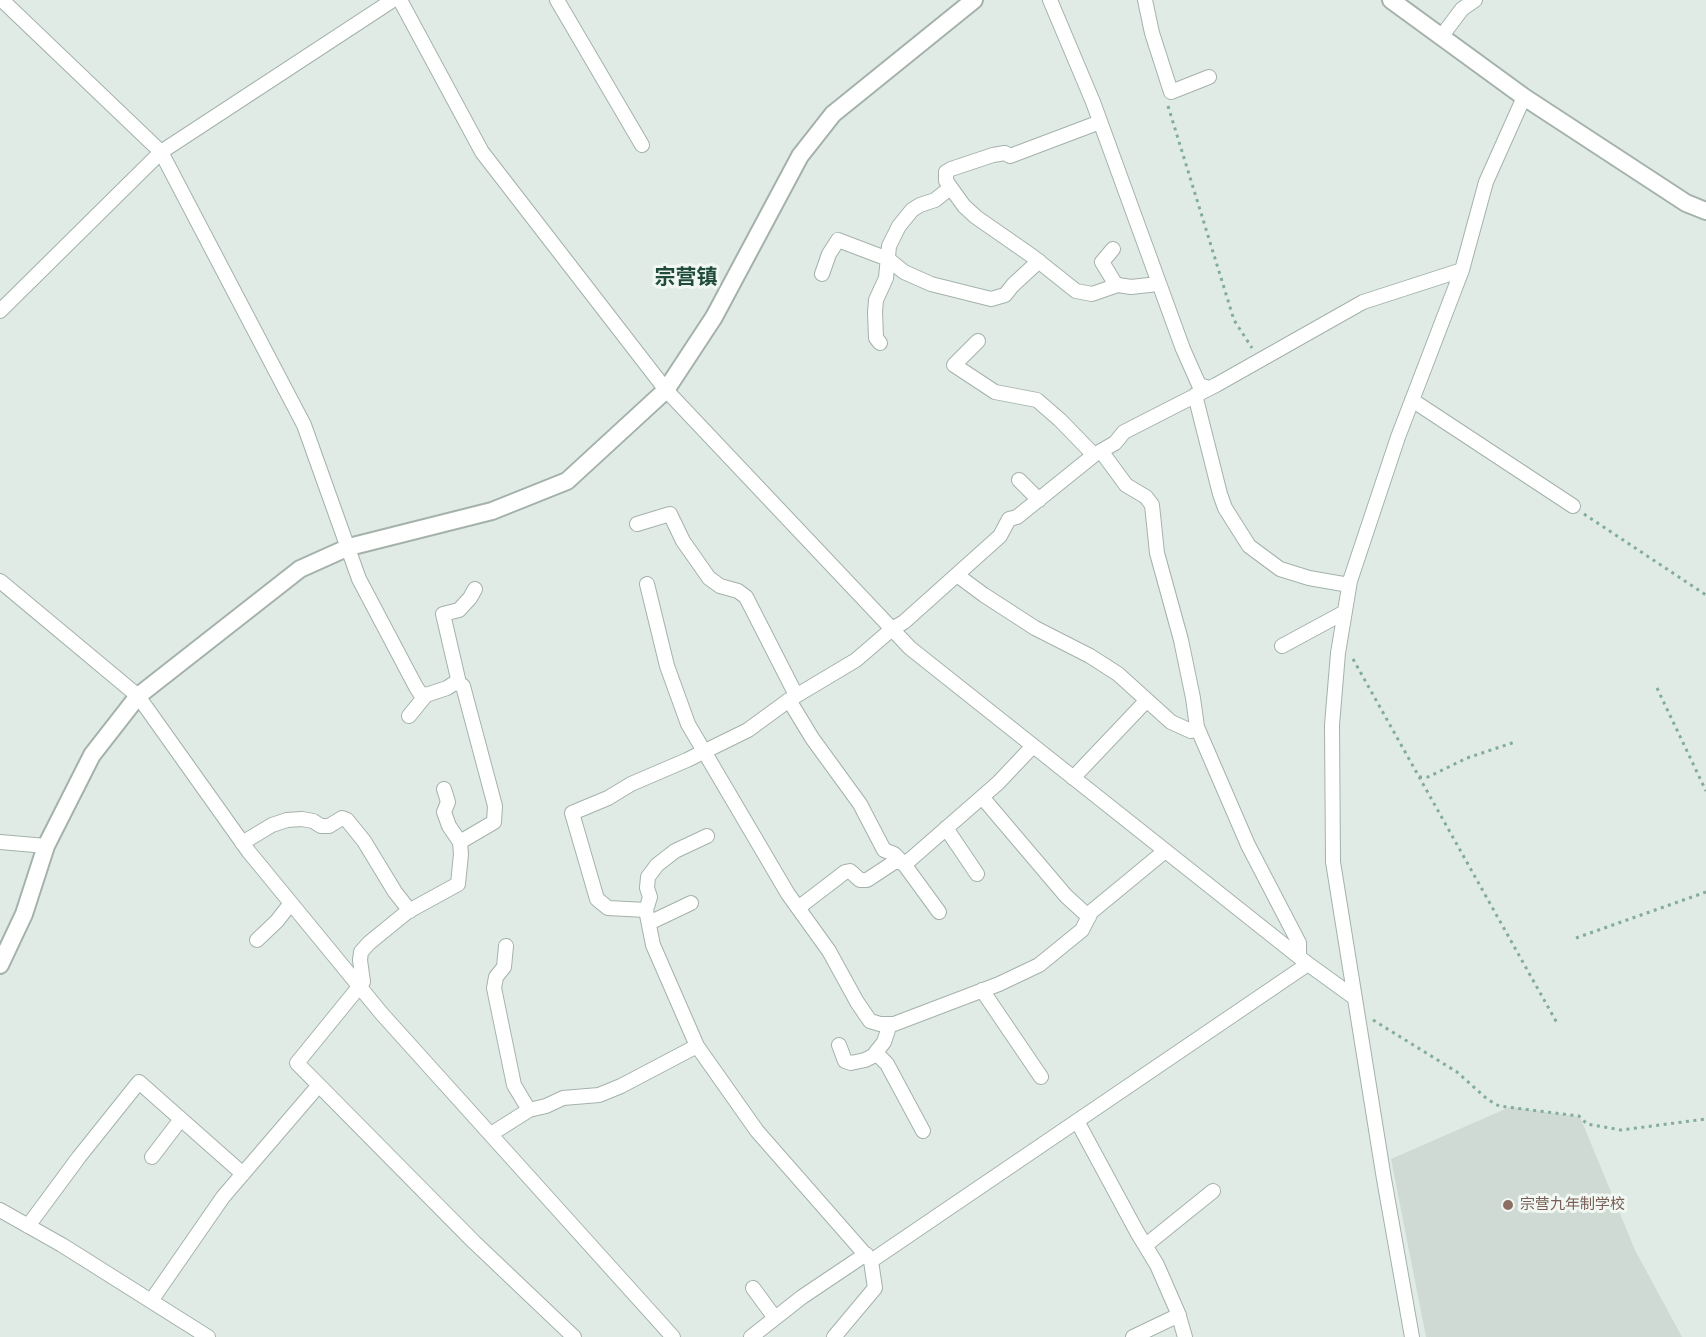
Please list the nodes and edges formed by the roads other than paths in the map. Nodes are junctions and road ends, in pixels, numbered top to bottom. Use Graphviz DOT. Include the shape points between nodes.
graph roads {
  1 [pos="2,0"];
  2 [pos="393,0"];
  3 [pos="400,0"];
  4 [pos="557,0"];
  5 [pos="974,0"];
  6 [pos="1050,0"];
  7 [pos="1145,0"];
  8 [pos="1391,0"];
  9 [pos="1475,0"];
  10 [pos="1441,37"];
  11 [pos="1209,77"];
  12 [pos="1524,97"];
  13 [pos="1100,122"];
  14 [pos="642,145"];
  15 [pos="162,152"];
  16 [pos="950,188"];
  17 [pos="1706,210"];
  18 [pos="1113,249"];
  19 [pos="888,259"];
  20 [pos="1039,261"];
  21 [pos="1462,270"];
  22 [pos="822,274"];
  23 [pos="1158,284"];
  24 [pos="1116,285"];
  25 [pos="0,311"];
  26 [pos="978,340"];
  27 [pos="880,343"];
  28 [pos="1209,388"];
  29 [pos="666,390"];
  30 [pos="1195,395"];
  31 [pos="1412,400"];
  32 [pos="1097,453"];
  33 [pos="1019,480"];
  34 [pos="1040,500"];
  35 [pos="1573,506"];
  36 [pos="638,524"];
  37 [pos="349,547"];
  38 [pos="957,574"];
  39 [pos="0,581"];
  40 [pos="647,585"];
  41 [pos="1349,585"];
  42 [pos="475,589"];
  43 [pos="1343,613"];
  44 [pos="892,629"];
  45 [pos="1282,646"];
  46 [pos="459,684"];
  47 [pos="426,695"];
  48 [pos="138,696"];
  49 [pos="792,698"];
  50 [pos="1146,700"];
  51 [pos="409,716"];
  52 [pos="1197,727"];
  53 [pos="1033,746"];
  54 [pos="703,752"];
  55 [pos="1073,778"];
  56 [pos="444,789"];
  57 [pos="982,797"];
  58 [pos="946,828"];
  59 [pos="707,836"];
  60 [pos="0,842"];
  61 [pos="460,842"];
  62 [pos="242,843"];
  63 [pos="46,846"];
  64 [pos="1165,851"];
  65 [pos="904,864"];
  66 [pos="977,874"];
  67 [pos="291,903"];
  68 [pos="692,903"];
  69 [pos="798,908"];
  70 [pos="410,911"];
  71 [pos="939,912"];
  72 [pos="648,916"];
  73 [pos="1089,917"];
  74 [pos="257,940"];
  75 [pos="506,946"];
  76 [pos="1303,961"];
  77 [pos="0,965"];
  78 [pos="359,986"];
  79 [pos="982,990"];
  80 [pos="1356,1004"];
  81 [pos="890,1024"];
  82 [pos="839,1045"];
  83 [pos="697,1046"];
  84 [pos="876,1053"];
  85 [pos="1041,1077"];
  86 [pos="319,1085"];
  87 [pos="529,1110"];
  88 [pos="181,1119"];
  89 [pos="1077,1121"];
  90 [pos="923,1131"];
  91 [pos="490,1134"];
  92 [pos="152,1156"];
  93 [pos="243,1174"];
  94 [pos="1213,1191"];
  95 [pos="0,1210"];
  96 [pos="28,1226"];
  97 [pos="1146,1245"];
  98 [pos="869,1258"];
  99 [pos="753,1288"];
  100 [pos="151,1301"];
  101 [pos="1179,1315"];
  102 [pos="775,1318"];
  103 [pos="208,1337"];
  104 [pos="574,1337"];
  105 [pos="673,1337"];
  106 [pos="751,1337"];
  107 [pos="834,1337"];
  108 [pos="1133,1337"];
  109 [pos="1185,1337"];
  110 [pos="1412,1337"];
  1 -- 15 [label="street"];
  2 -- 15 [label="street"];
  3 -- 29 [label="street" via="482,152"];
  4 -- 14 [label="street"];
  5 -- 29 [label="street" via="833,114 800,156 714,317"];
  6 -- 13 [label="street"];
  7 -- 11 [label="street" via="1172,92"];
  8 -- 10 [label="street"];
  9 -- 10 [label="street" via="1462,9"];
  10 -- 12 [label="street"];
  12 -- 17 [label="street" via="1686,203"];
  12 -- 21 [label="street" via="1486,182"];
  13 -- 16 [label="street" via="1010,156 993,155 951,169 946,172"];
  13 -- 23 [label="street"];
  15 -- 25 [label="street"];
  15 -- 37 [label="street" via="304,425"];
  16 -- 19 [label="street" via="906,217 889,246"];
  16 -- 20 [label="street" via="976,217"];
  18 -- 24 [label="street" via="1102,262"];
  19 -- 20 [label="street" via="904,272 931,284 991,299 1005,296"];
  19 -- 22 [label="street" via="838,240"];
  19 -- 27 [label="street" via="876,306 876,338"];
  20 -- 24 [label="street" via="1076,291 1092,294"];
  21 -- 28 [label="street" via="1363,302"];
  21 -- 31 [label="street"];
  23 -- 24 [label="street"];
  23 -- 28 [label="street" via="1199,385"];
  26 -- 32 [label="street" via="954,365 995,392 1037,400"];
  28 -- 30 [label="street"];
  29 -- 37 [label="street" via="567,481 492,510"];
  29 -- 44 [label="street"];
  30 -- 32 [label="street" via="1124,432 1115,443"];
  30 -- 41 [label="street" via="1225,508 1249,546 1280,569"];
  31 -- 35 [label="street"];
  31 -- 41 [label="street"];
  32 -- 34 [label="street"];
  32 -- 52 [label="street" via="1126,485 1152,505 1157,554 1181,640"];
  33 -- 34 [label="street"];
  34 -- 38 [label="street" via="1009,519 1000,536"];
  36 -- 49 [label="street" via="670,514 709,578 746,597"];
  37 -- 47 [label="street" via="359,579 416,687"];
  37 -- 48 [label="street" via="300,569"];
  38 -- 44 [label="street"];
  38 -- 50 [label="street" via="1035,628 1118,674"];
  39 -- 48 [label="street"];
  40 -- 54 [label="street" via="667,666 688,724"];
  41 -- 43 [label="street"];
  42 -- 46 [label="street" via="459,610 443,614"];
  43 -- 45 [label="street"];
  43 -- 80 [label="street" via="1332,725 1332,862"];
  44 -- 49 [label="street" via="856,660"];
  44 -- 53 [label="street" via="910,648"];
  46 -- 47 [label="street"];
  46 -- 61 [label="street" via="463,686 495,806 494,822"];
  47 -- 51 [label="street"];
  48 -- 62 [label="street"];
  48 -- 63 [label="street" via="92,755"];
  49 -- 54 [label="street" via="748,730"];
  49 -- 65 [label="street" via="812,738 860,804 884,850"];
  50 -- 52 [label="street" via="1171,722 1191,731"];
  50 -- 55 [label="street"];
  52 -- 76 [label="street" via="1248,845 1299,943"];
  53 -- 55 [label="street"];
  53 -- 57 [label="street"];
  54 -- 69 [label="street"];
  54 -- 72 [label="street" via="572,813 597,899 608,908"];
  55 -- 64 [label="street"];
  56 -- 61 [label="street" via="448,802 444,812"];
  57 -- 58 [label="street"];
  57 -- 73 [label="street" via="1066,896"];
  58 -- 65 [label="street"];
  58 -- 66 [label="street"];
  59 -- 72 [label="street" via="675,851 652,871 647,888"];
  60 -- 63 [label="street"];
  61 -- 70 [label="street" via="458,884"];
  62 -- 67 [label="street"];
  62 -- 70 [label="street" via="287,820 302,819 321,826 342,818 347,820"];
  63 -- 77 [label="street" via="24,914"];
  64 -- 73 [label="street"];
  64 -- 76 [label="street"];
  65 -- 69 [label="street" via="896,861 867,880 845,872"];
  65 -- 71 [label="street"];
  67 -- 74 [label="street"];
  67 -- 78 [label="street"];
  68 -- 72 [label="street"];
  69 -- 81 [label="street" via="829,951 870,1021"];
  70 -- 78 [label="street" via="361,952 363,982"];
  72 -- 83 [label="street" via="653,945"];
  73 -- 79 [label="street" via="1082,930 1039,964"];
  75 -- 87 [label="street" via="504,967 494,988 514,1085"];
  76 -- 80 [label="street"];
  76 -- 89 [label="street"];
  78 -- 86 [label="street" via="297,1063"];
  78 -- 91 [label="street"];
  79 -- 81 [label="street"];
  79 -- 85 [label="street"];
  80 -- 110 [label="street"];
  81 -- 84 [label="street"];
  82 -- 84 [label="street" via="845,1061 851,1063"];
  83 -- 87 [label="street" via="598,1095 563,1098"];
  83 -- 98 [label="street" via="757,1131"];
  84 -- 90 [label="street" via="887,1064"];
  86 -- 93 [label="street"];
  86 -- 104 [label="street"];
  87 -- 91 [label="street"];
  88 -- 92 [label="street"];
  88 -- 93 [label="street"];
  88 -- 96 [label="street" via="139,1082"];
  89 -- 97 [label="street"];
  89 -- 98 [label="street"];
  91 -- 105 [label="street"];
  93 -- 100 [label="street"];
  94 -- 97 [label="street"];
  95 -- 96 [label="street"];
  96 -- 100 [label="street"];
  97 -- 101 [label="street"];
  98 -- 102 [label="street" via="802,1297"];
  98 -- 107 [label="street" via="874,1288"];
  99 -- 102 [label="street"];
  100 -- 103 [label="street"];
  101 -- 108 [label="street"];
  101 -- 109 [label="street"];
  102 -- 106 [label="street"];
}
